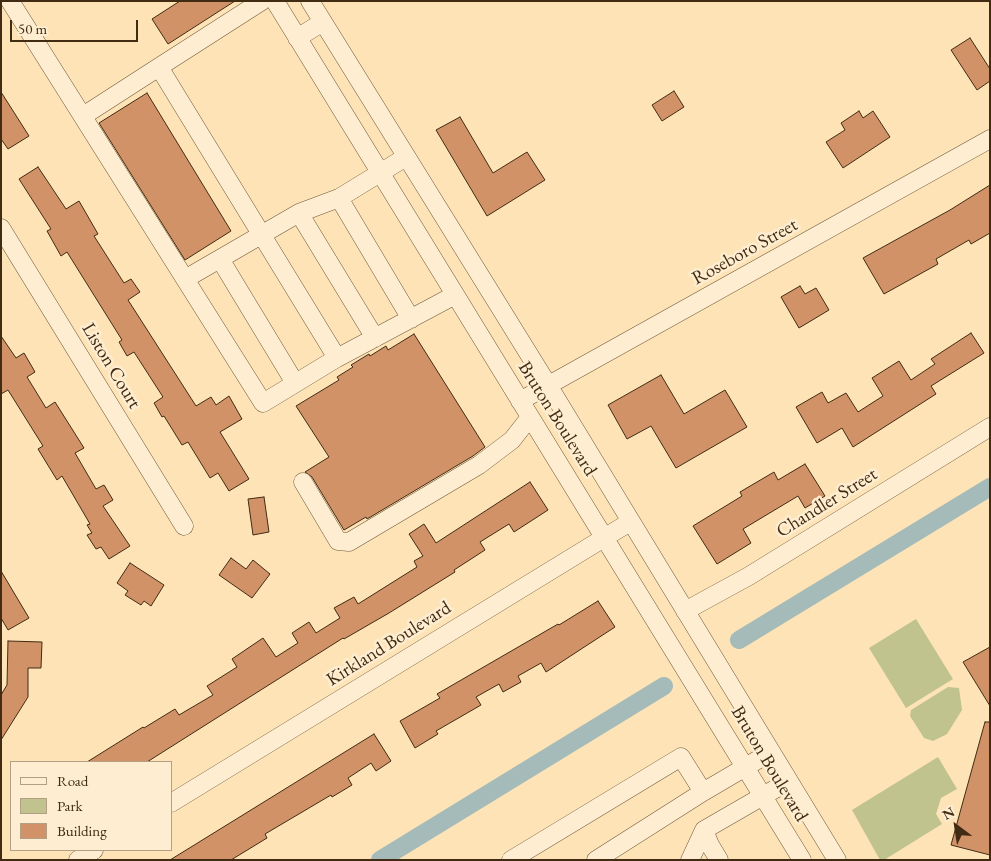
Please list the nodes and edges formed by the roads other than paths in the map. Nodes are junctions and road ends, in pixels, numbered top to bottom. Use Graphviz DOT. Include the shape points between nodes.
graph roads {
  1 [pos="10,1"];
  2 [pos="262,1"];
  3 [pos="275,1"];
  4 [pos="310,1"];
  5 [pos="323,22"];
  6 [pos="297,38"];
  7 [pos="159,66"];
  8 [pos="83,116"];
  9 [pos="990,139"];
  10 [pos="406,157"];
  11 [pos="380,173"];
  12 [pos="339,198"];
  13 [pos="299,213"];
  14 [pos="1,228"];
  15 [pos="262,234"];
  16 [pos="220,259"];
  17 [pos="186,279"];
  18 [pos="455,295"];
  19 [pos="411,319"];
  20 [pos="375,338"];
  21 [pos="337,358"];
  22 [pos="295,383"];
  23 [pos="548,385"];
  24 [pos="520,401"];
  25 [pos="530,417"];
  26 [pos="990,427"];
  27 [pos="303,482"];
  28 [pos="630,522"];
  29 [pos="184,526"];
  30 [pos="605,537"];
  31 [pos="685,611"];
  32 [pos="771,752"];
  33 [pos="746,767"];
  34 [pos="789,781"];
  35 [pos="704,792"];
  36 [pos="763,796"];
  37 [pos="172,801"];
  38 [pos="704,830"];
  39 [pos="92,851"];
  40 [pos="78,860"];
  41 [pos="511,860"];
  42 [pos="596,860"];
  43 [pos="690,860"];
  44 [pos="719,860"];
  45 [pos="802,860"];
  46 [pos="837,860"];
  1 -- 8 [label="street"];
  2 -- 7 [label="street"];
  3 -- 6 [label="street, Bruton Boulevard"];
  4 -- 5 [label="street, Bruton Boulevard"];
  5 -- 6 [label="street"];
  5 -- 10 [label="street, Bruton Boulevard"];
  6 -- 11 [label="street, Bruton Boulevard"];
  7 -- 8 [label="street"];
  7 -- 15 [label="street"];
  8 -- 17 [label="street"];
  9 -- 23 [label="street, Roseboro Street"];
  10 -- 11 [label="street"];
  10 -- 23 [label="street, Bruton Boulevard"];
  11 -- 12 [label="street"];
  11 -- 18 [label="street, Bruton Boulevard"];
  12 -- 13 [label="street"];
  12 -- 19 [label="street"];
  13 -- 15 [label="street"];
  13 -- 20 [label="street"];
  14 -- 29 [label="street, Liston Court"];
  15 -- 16 [label="street"];
  15 -- 21 [label="street"];
  16 -- 17 [label="street"];
  16 -- 22 [label="street"];
  17 -- 22 [label="street" via="264,402"];
  18 -- 19 [label="street"];
  18 -- 24 [label="street, Bruton Boulevard"];
  19 -- 20 [label="street"];
  20 -- 21 [label="street"];
  21 -- 22 [label="street"];
  23 -- 24 [label="street, Roseboro Street"];
  23 -- 28 [label="street, Bruton Boulevard"];
  24 -- 25 [label="street, Bruton Boulevard"];
  25 -- 27 [label="street" via="512,440 479,465 348,542 338,541"];
  25 -- 30 [label="street, Bruton Boulevard"];
  26 -- 31 [label="street, Chandler Street" via="749,576"];
  28 -- 30 [label="street, Kirkland Boulevard"];
  28 -- 31 [label="street, Bruton Boulevard"];
  30 -- 33 [label="street, Bruton Boulevard"];
  30 -- 37 [label="street, Kirkland Boulevard"];
  31 -- 32 [label="street, Bruton Boulevard"];
  32 -- 33 [label="street"];
  32 -- 34 [label="street, Bruton Boulevard"];
  33 -- 35 [label="street"];
  33 -- 36 [label="street, Bruton Boulevard"];
  34 -- 36 [label="street"];
  34 -- 46 [label="street, Bruton Boulevard"];
  35 -- 41 [label="street" via="681,757"];
  35 -- 42 [label="street"];
  36 -- 38 [label="street"];
  36 -- 45 [label="street, Bruton Boulevard"];
  38 -- 43 [label="street"];
  38 -- 44 [label="street"];
  39 -- 40 [label="street"];
}
